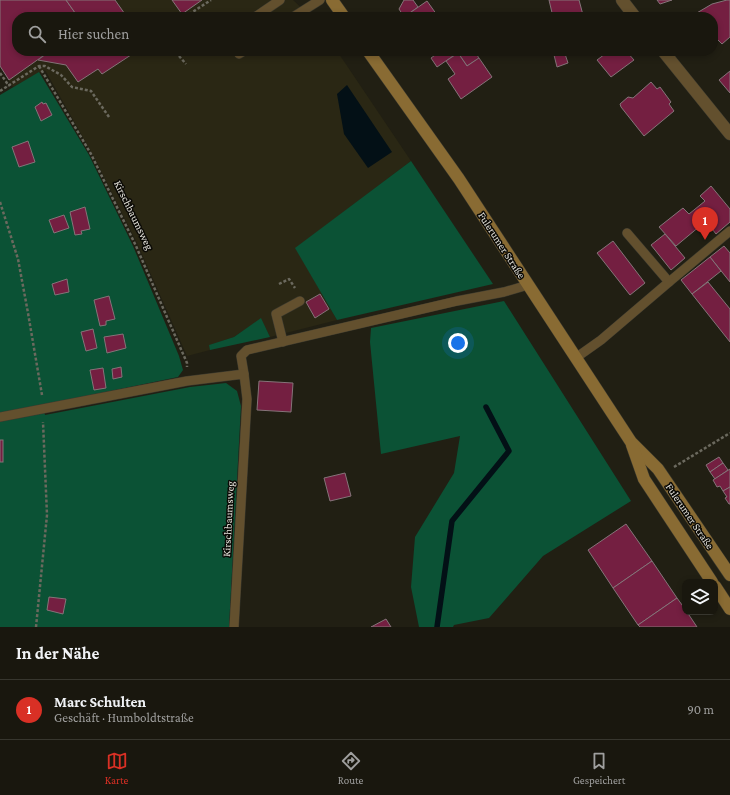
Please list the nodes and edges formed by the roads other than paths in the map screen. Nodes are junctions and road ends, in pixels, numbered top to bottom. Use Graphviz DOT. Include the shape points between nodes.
graph roads {
  1 [pos="280,0"];
  2 [pos="320,0"];
  3 [pos="332,0"];
  4 [pos="622,0"];
  5 [pos="262,12"];
  6 [pos="301,12"];
  7 [pos="340,12"];
  8 [pos="631,12"];
  9 [pos="372,56"];
  10 [pos="667,56"];
  11 [pos="730,134"];
  12 [pos="730,231"];
  13 [pos="627,233"];
  14 [pos="669,282"];
  15 [pos="528,285"];
  16 [pos="300,301"];
  17 [pos="283,342"];
  18 [pos="577,357"];
  19 [pos="244,374"];
  20 [pos="0,417"];
  21 [pos="631,442"];
  22 [pos="730,575"];
  23 [pos="710,579"];
  24 [pos="718,590"];
  25 [pos="730,608"];
  26 [pos="234,627"];
  1 -- 5 [label="lane"];
  2 -- 6 [label="lane"];
  3 -- 7 [label="main road"];
  4 -- 8 [label="street"];
  9 -- 15 [label="main road, Fulerumer Straße" via="459,179"];
  10 -- 11 [label="street"];
  12 -- 14 [label="lane"];
  13 -- 14 [label="lane"];
  14 -- 18 [label="lane"];
  15 -- 17 [label="lane"];
  15 -- 18 [label="main road, Fulerumer Straße"];
  16 -- 17 [label="lane" via="276,314"];
  17 -- 19 [label="lane, Kirschbaumsweg" via="247,350 241,356"];
  18 -- 21 [label="main road, Fulerumer Straße"];
  19 -- 20 [label="lane" via="187,381"];
  19 -- 26 [label="lane, Kirschbaumsweg" via="247,399"];
  21 -- 22 [label="main road, Fulerumer Straße" via="658,469"];
  21 -- 23 [label="main road, Fulerumer Straße" via="644,479"];
  24 -- 25 [label="main road"];
}
